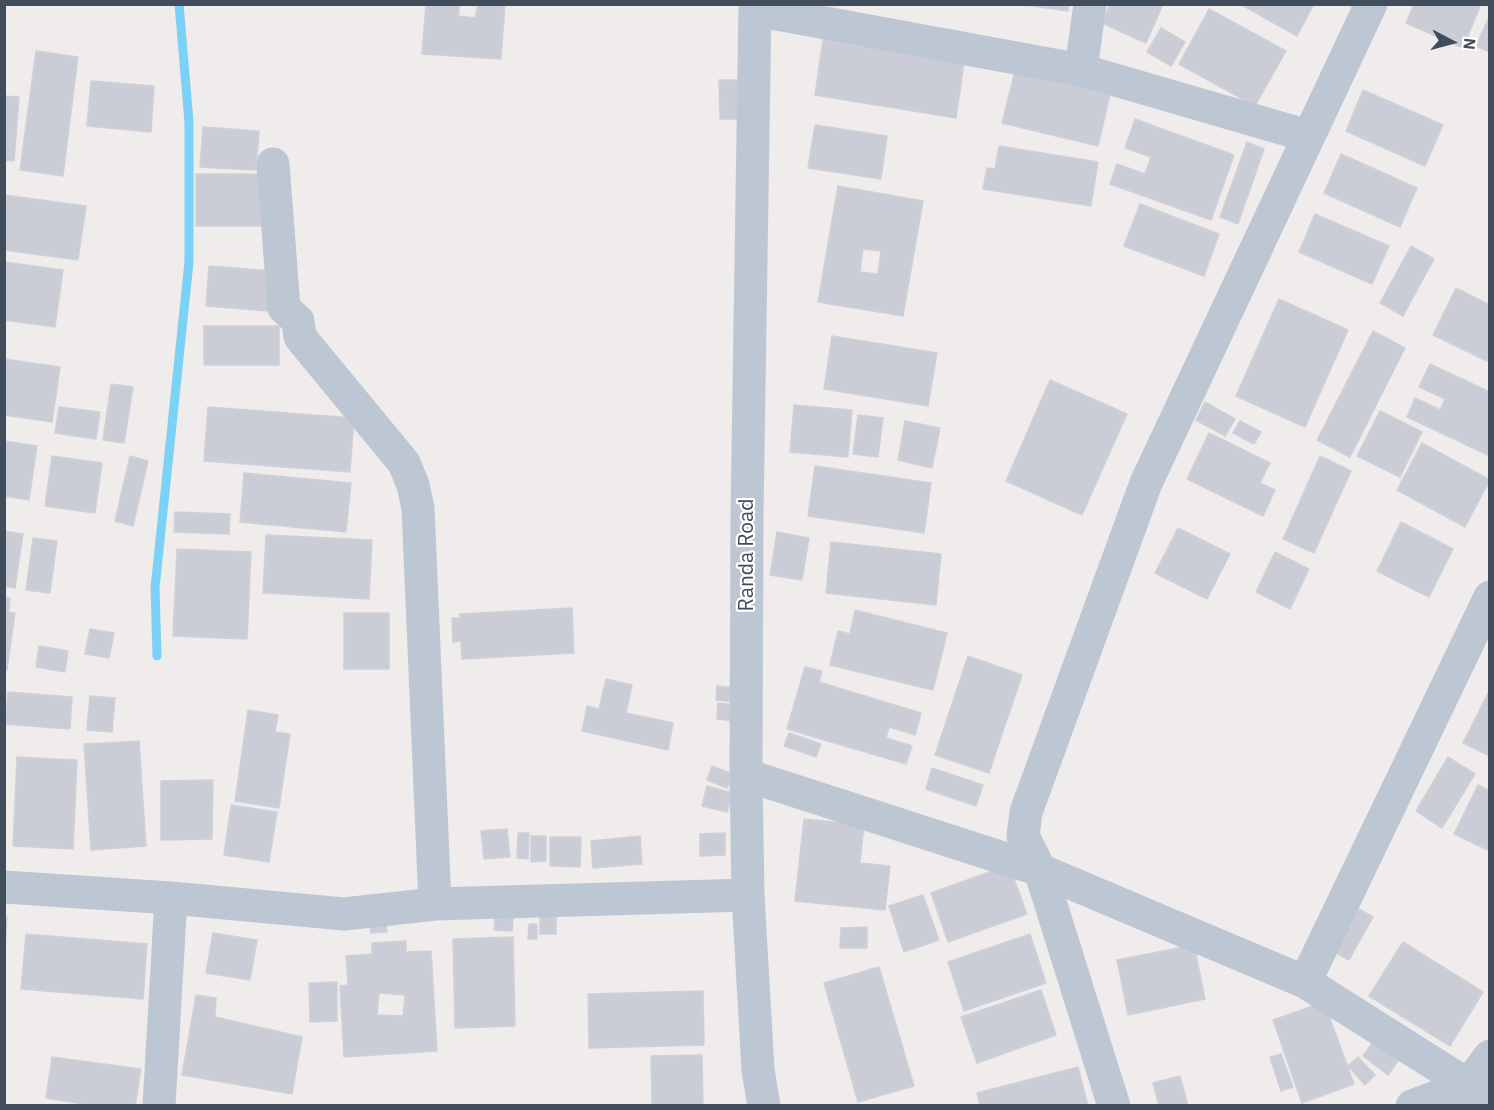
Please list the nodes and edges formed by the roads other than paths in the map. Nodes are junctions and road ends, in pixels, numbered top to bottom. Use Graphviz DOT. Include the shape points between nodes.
graph roads {
  1 [pos="1090,4"];
  2 [pos="1371,4"];
  3 [pos="755,8"];
  4 [pos="1081,70"];
  5 [pos="1308,136"];
  6 [pos="273,164"];
  7 [pos="1490,597"];
  8 [pos="746,775"];
  9 [pos="1040,870"];
  10 [pos="4,886"];
  11 [pos="748,895"];
  12 [pos="171,898"];
  13 [pos="435,904"];
  14 [pos="1305,982"];
  15 [pos="1490,1056"];
  16 [pos="1478,1094"];
  17 [pos="159,1106"];
  18 [pos="764,1106"];
  19 [pos="1114,1106"];
  20 [pos="1412,1106"];
  1 -- 4 [label="street"];
  2 -- 5 [label="street"];
  3 -- 4 [label="street"];
  3 -- 8 [label="street, Randa Road"];
  4 -- 5 [label="street"];
  5 -- 9 [label="street" via="1146,483 1026,812 1023,836"];
  6 -- 13 [label="street" via="284,308 298,321 300,337 404,463 413,485 418,508"];
  7 -- 14 [label="street"];
  8 -- 9 [label="street"];
  8 -- 11 [label="street, Randa Road"];
  9 -- 14 [label="street"];
  9 -- 19 [label="street"];
  10 -- 12 [label="street"];
  11 -- 13 [label="street"];
  11 -- 18 [label="street, Randa Road" via="758,1070"];
  12 -- 13 [label="street" via="344,914"];
  12 -- 17 [label="street"];
  14 -- 16 [label="street"];
  15 -- 16 [label="street"];
  16 -- 20 [label="street"];
}
